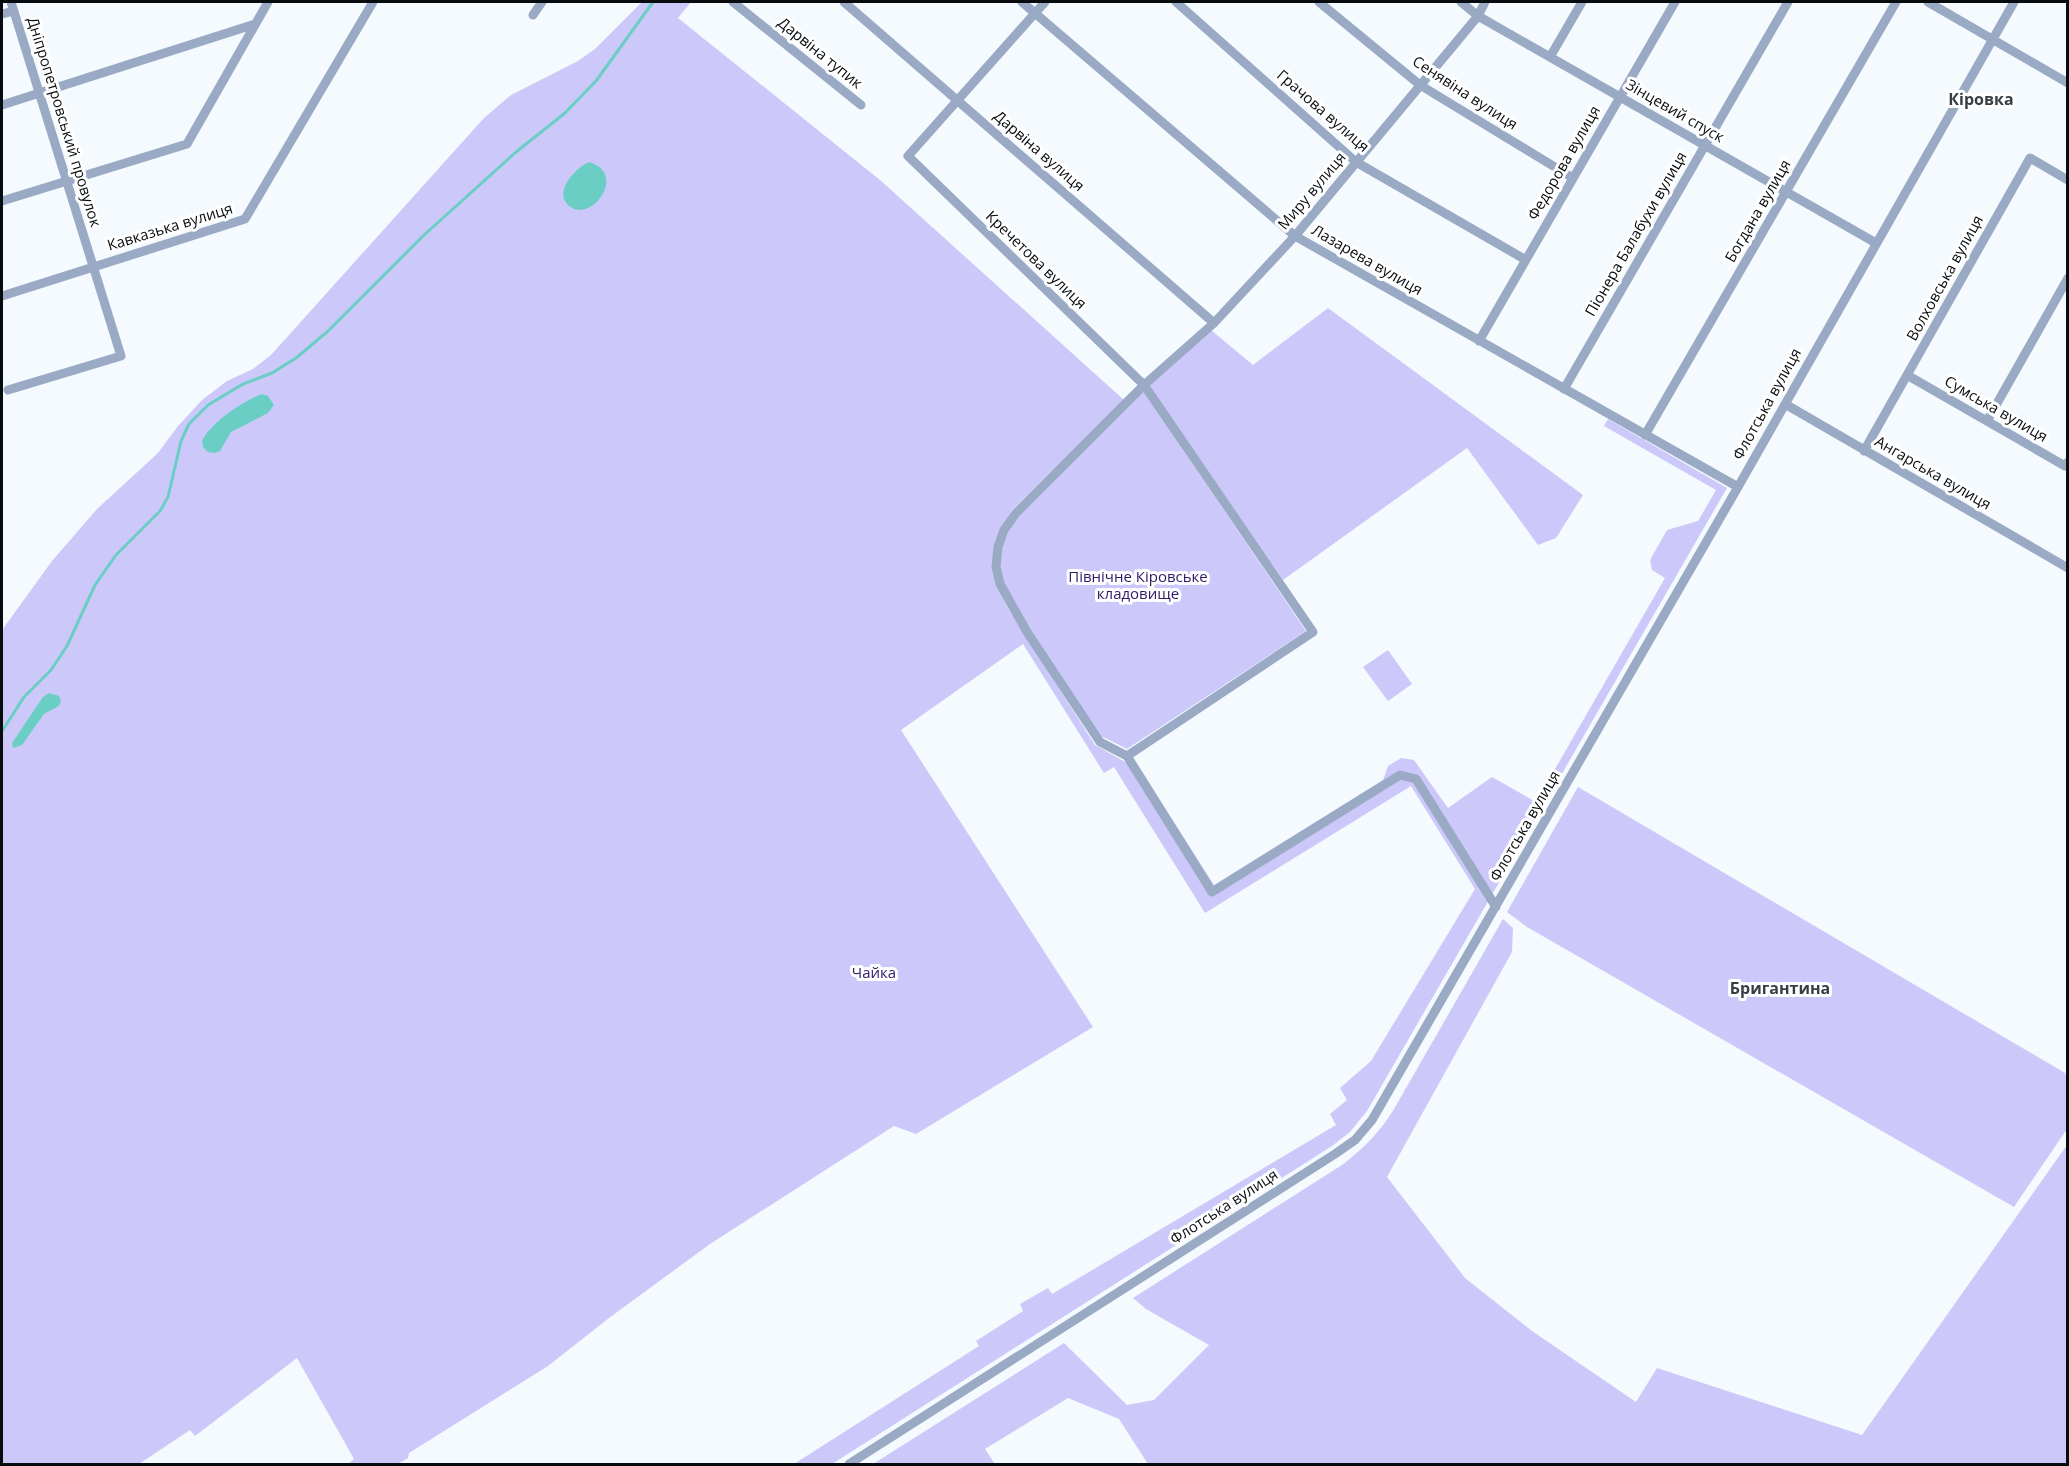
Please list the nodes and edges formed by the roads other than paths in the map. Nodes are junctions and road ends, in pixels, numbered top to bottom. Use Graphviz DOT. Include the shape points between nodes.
graph roads {
  1 [pos="268,2"];
  2 [pos="373,2"];
  3 [pos="542,2"];
  4 [pos="733,2"];
  5 [pos="844,2"];
  6 [pos="1022,2"];
  7 [pos="1045,2"];
  8 [pos="1176,2"];
  9 [pos="1319,2"];
  10 [pos="1461,2"];
  11 [pos="1485,2"];
  12 [pos="1582,2"];
  13 [pos="1675,2"];
  14 [pos="1788,2"];
  15 [pos="1896,2"];
  16 [pos="1928,2"];
  17 [pos="2014,2"];
  18 [pos="12,6"];
  19 [pos="1035,13"];
  20 [pos="2,14"];
  21 [pos="533,15"];
  22 [pos="1478,16"];
  23 [pos="255,24"];
  24 [pos="1992,39"];
  25 [pos="1550,57"];
  26 [pos="2067,83"];
  27 [pos="1420,86"];
  28 [pos="39,93"];
  29 [pos="1620,97"];
  30 [pos="958,100"];
  31 [pos="2,105"];
  32 [pos="861,105"];
  33 [pos="1705,145"];
  34 [pos="1356,162"];
  35 [pos="1573,178"];
  36 [pos="2067,180"];
  37 [pos="67,181"];
  38 [pos="1786,192"];
  39 [pos="2,201"];
  40 [pos="1295,236"];
  41 [pos="1876,243"];
  42 [pos="1526,260"];
  43 [pos="94,267"];
  44 [pos="2067,278"];
  45 [pos="2,296"];
  46 [pos="1214,323"];
  47 [pos="1479,340"];
  48 [pos="1907,375"];
  49 [pos="1144,385"];
  50 [pos="1564,389"];
  51 [pos="8,390"];
  52 [pos="1785,404"];
  53 [pos="1987,421"];
  54 [pos="1646,435"];
  55 [pos="1864,451"];
  56 [pos="2067,462"];
  57 [pos="1738,488"];
  58 [pos="2067,568"];
  59 [pos="1127,756"];
  60 [pos="1496,907"];
  61 [pos="849,1464"];
  1 -- 23 [label="street"];
  2 -- 43 [label="street, Кавказька вулиця" via="245,219"];
  3 -- 21 [label="street"];
  4 -- 32 [label="street, Дарвіна тупик"];
  5 -- 30 [label="street, Дарвіна вулиця"];
  6 -- 19 [label="street, Лазарева вулиця"];
  7 -- 19 [label="street"];
  8 -- 34 [label="street, Грачова вулиця"];
  9 -- 27 [label="street, Сенявіна вулиця"];
  10 -- 22 [label="street, Зінцевий спуск"];
  11 -- 22 [label="street, Миру вулиця"];
  12 -- 25 [label="street"];
  13 -- 29 [label="street, Федорова вулиця"];
  14 -- 33 [label="street, Піонера Балабухи вулиця"];
  15 -- 38 [label="street, Богдана вулиця"];
  16 -- 24 [label="street"];
  17 -- 24 [label="street, Флотська вулиця"];
  18 -- 20 [label="street"];
  18 -- 28 [label="street, Дніпропетровський провулок"];
  19 -- 30 [label="street"];
  19 -- 40 [label="street, Лазарева вулиця"];
  22 -- 25 [label="street, Зінцевий спуск"];
  22 -- 27 [label="street, Миру вулиця"];
  23 -- 28 [label="street"];
  23 -- 37 [label="street" via="187,144"];
  24 -- 26 [label="street"];
  24 -- 41 [label="street, Флотська вулиця"];
  25 -- 29 [label="street, Зінцевий спуск"];
  27 -- 34 [label="street, Миру вулиця"];
  27 -- 35 [label="street, Сенявіна вулиця"];
  28 -- 31 [label="street"];
  28 -- 37 [label="street, Дніпропетровський провулок"];
  29 -- 33 [label="street, Зінцевий спуск"];
  29 -- 35 [label="street, Федорова вулиця"];
  30 -- 46 [label="street, Дарвіна вулиця"];
  30 -- 49 [label="street, Кречетова вулиця" via="908,156"];
  33 -- 38 [label="street, Зінцевий спуск"];
  33 -- 50 [label="street, Піонера Балабухи вулиця"];
  34 -- 40 [label="street, Миру вулиця"];
  34 -- 42 [label="street, Грачова вулиця"];
  35 -- 42 [label="street, Федорова вулиця"];
  36 -- 48 [label="street, Волховська вулиця" via="2030,158"];
  37 -- 39 [label="street"];
  37 -- 43 [label="street, Дніпропетровський провулок"];
  38 -- 41 [label="street, Зінцевий спуск"];
  38 -- 54 [label="street, Богдана вулиця"];
  40 -- 46 [label="street, Миру вулиця"];
  40 -- 47 [label="street, Лазарева вулиця"];
  41 -- 52 [label="street, Флотська вулиця"];
  42 -- 47 [label="street, Федорова вулиця"];
  43 -- 45 [label="street, Кавказька вулиця"];
  43 -- 51 [label="street, Дніпропетровський провулок" via="121,356"];
  44 -- 53 [label="street"];
  46 -- 49 [label="street, Миру вулиця"];
  47 -- 50 [label="street, Лазарева вулиця"];
  48 -- 53 [label="street, Сумська вулиця"];
  48 -- 55 [label="street, Волховська вулиця"];
  49 -- 59 [label="street, Миру вулиця" via="1016,513 1000,538 996,567 1013,608 1100,741"];
  49 -- 59 [label="street, Кречетова вулиця" via="1313,632"];
  50 -- 54 [label="street, Лазарева вулиця"];
  52 -- 55 [label="street, Ангарська вулиця"];
  52 -- 57 [label="street, Флотська вулиця"];
  53 -- 56 [label="street, Сумська вулиця" via="2065,466"];
  54 -- 57 [label="street, Лазарева вулиця"];
  55 -- 58 [label="street, Ангарська вулиця"];
  57 -- 60 [label="street, Флотська вулиця"];
  59 -- 60 [label="street" via="1212,892 1400,775 1416,779"];
  60 -- 61 [label="street, Флотська вулиця" via="1379,1109 1355,1140"];
}
